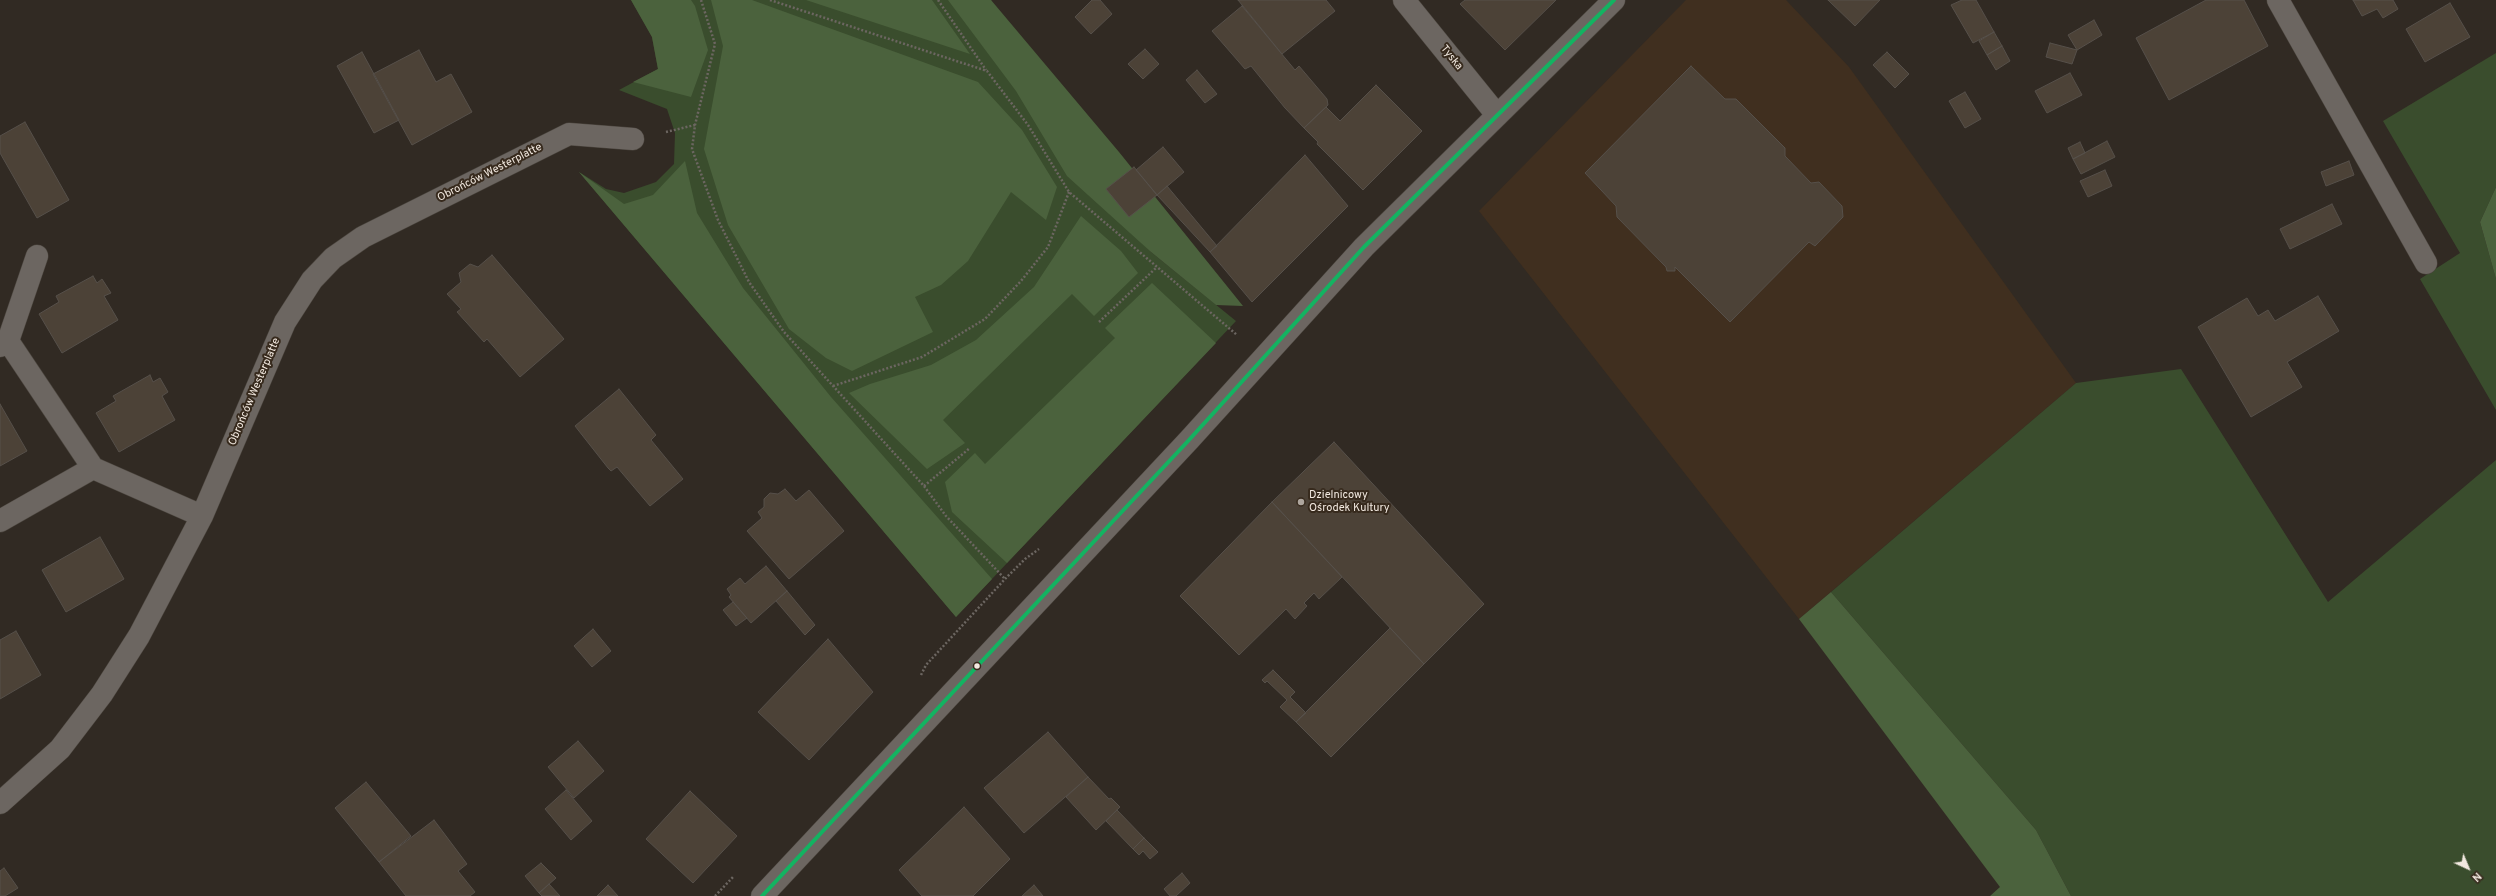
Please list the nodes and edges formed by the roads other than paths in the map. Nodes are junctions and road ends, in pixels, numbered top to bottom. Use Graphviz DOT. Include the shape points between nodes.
graph roads {
  1 [pos="1404,0"];
  2 [pos="1614,0"];
  3 [pos="2278,0"];
  4 [pos="1497,115"];
  5 [pos="633,139"];
  6 [pos="37,256"];
  7 [pos="2426,264"];
  8 [pos="4,343"];
  9 [pos="93,468"];
  10 [pos="202,516"];
  11 [pos="0,521"];
  12 [pos="0,803"];
  13 [pos="762,896"];
  1 -- 4 [label="street, Tyska"];
  2 -- 4 [label="street"];
  3 -- 7 [label="street"];
  4 -- 13 [label="street" via="1364,248 1189,440"];
  5 -- 10 [label="street, Obrońców Westerplatte" via="569,134 363,237 333,258 312,280 285,322"];
  6 -- 8 [label="street"];
  8 -- 9 [label="street"];
  9 -- 10 [label="street"];
  9 -- 11 [label="street"];
  10 -- 12 [label="street, Obrońców Westerplatte" via="139,636 102,694 60,749"];
}
